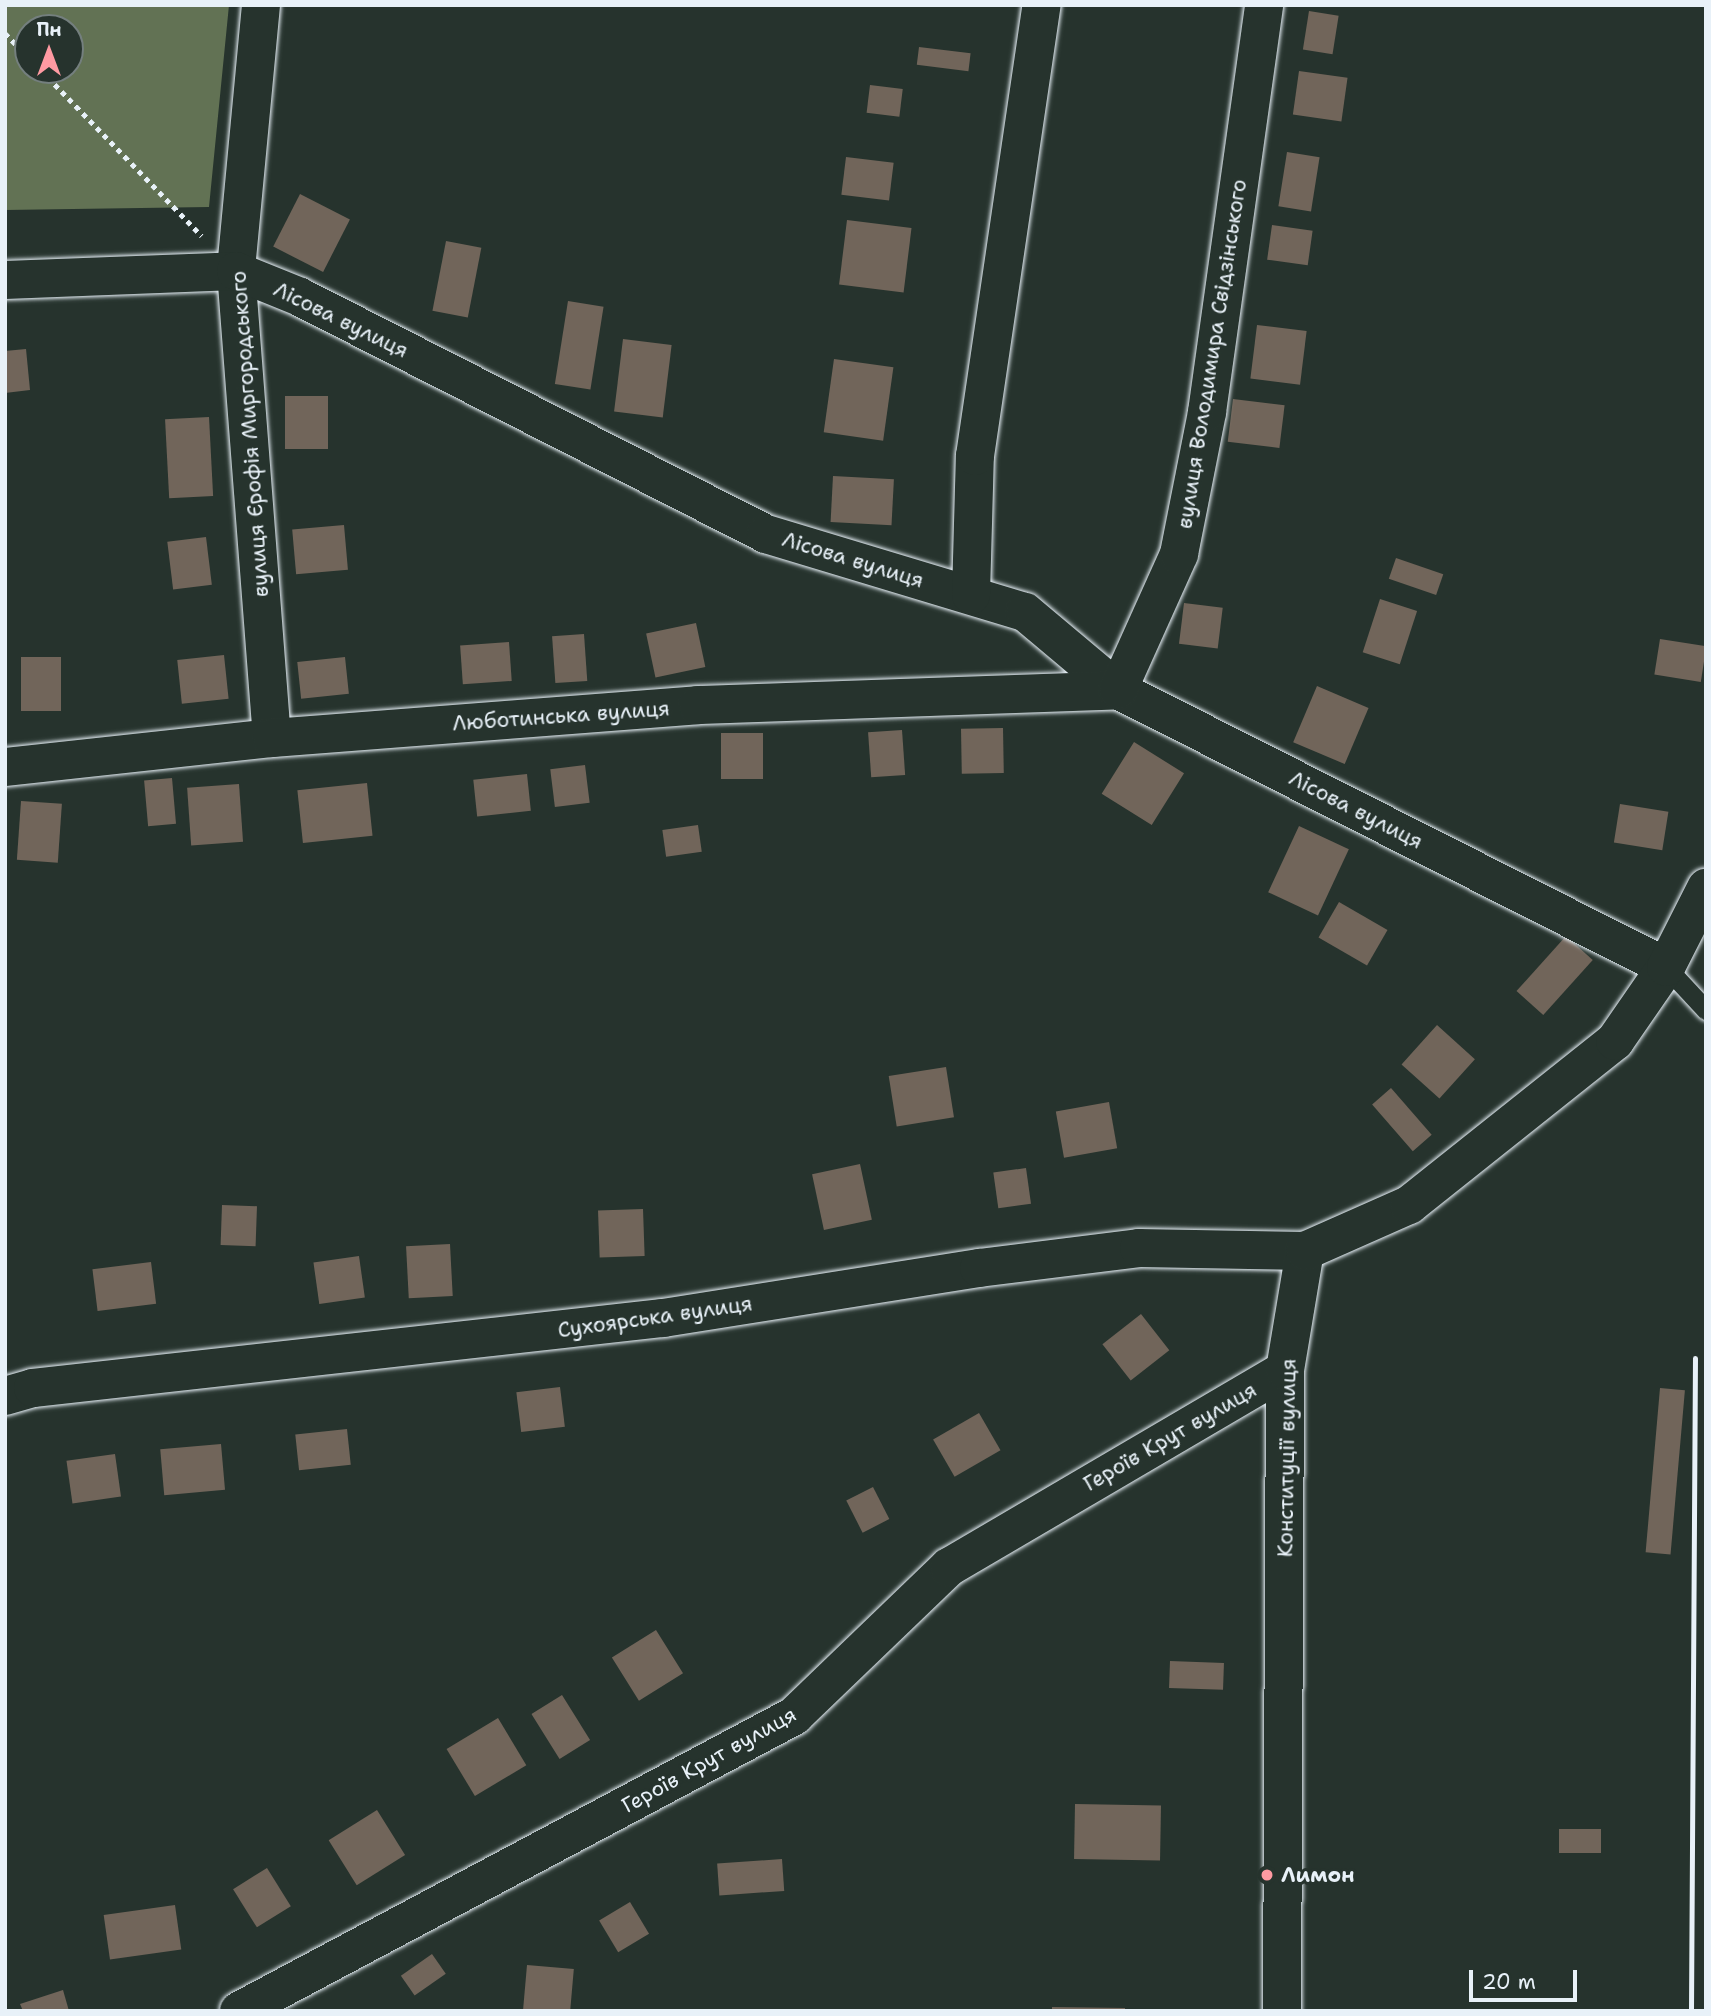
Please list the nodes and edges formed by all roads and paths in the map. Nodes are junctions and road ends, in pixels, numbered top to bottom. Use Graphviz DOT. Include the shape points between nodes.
graph roads {
  1 [pos="261,5"];
  2 [pos="1042,5"];
  3 [pos="1264,5"];
  4 [pos="55,84"];
  5 [pos="236,271"];
  6 [pos="5,280"];
  7 [pos="971,596"];
  8 [pos="1118,690"];
  9 [pos="272,738"];
  10 [pos="5,767"];
  11 [pos="1706,888"];
  12 [pos="1665,967"];
  13 [pos="1706,1010"];
  14 [pos="1305,1251"];
  15 [pos="1285,1370"];
  16 [pos="5,1396"];
  17 [pos="239,2011"];
  18 [pos="1282,2011"];
  1 -- 5 [label="street, вулиця Єрофія Миргородського"];
  2 -- 7 [label="street" via="975,456"];
  3 -- 8 [label="street, вулиця Володимира Свідзінського" via="1207,412 1179,554"];
  4 -- 5 [label="path"];
  5 -- 6 [label="street, Лісова вулиця"];
  5 -- 7 [label="street, Лісова вулиця" via="300,297 766,534"];
  5 -- 9 [label="street, вулиця Єрофія Миргородського"];
  7 -- 8 [label="street, Лісова вулиця" via="1025,612"];
  8 -- 9 [label="street, Люботинська вулиця" via="698,705"];
  8 -- 12 [label="street, Лісова вулиця"];
  9 -- 10 [label="street, Люботинська вулиця"];
  11 -- 12 [label="street"];
  12 -- 13 [label="lane"];
  12 -- 14 [label="street" via="1615,1041 1409,1205"];
  14 -- 15 [label="street, Конституції вулиця"];
  14 -- 16 [label="street, Сухоярська вулиця" via="1139,1248 663,1318 33,1388"];
  15 -- 17 [label="street, Героїв Крут вулиця" via="949,1567 794,1716"];
  15 -- 18 [label="street, Конституції вулиця"];
}
